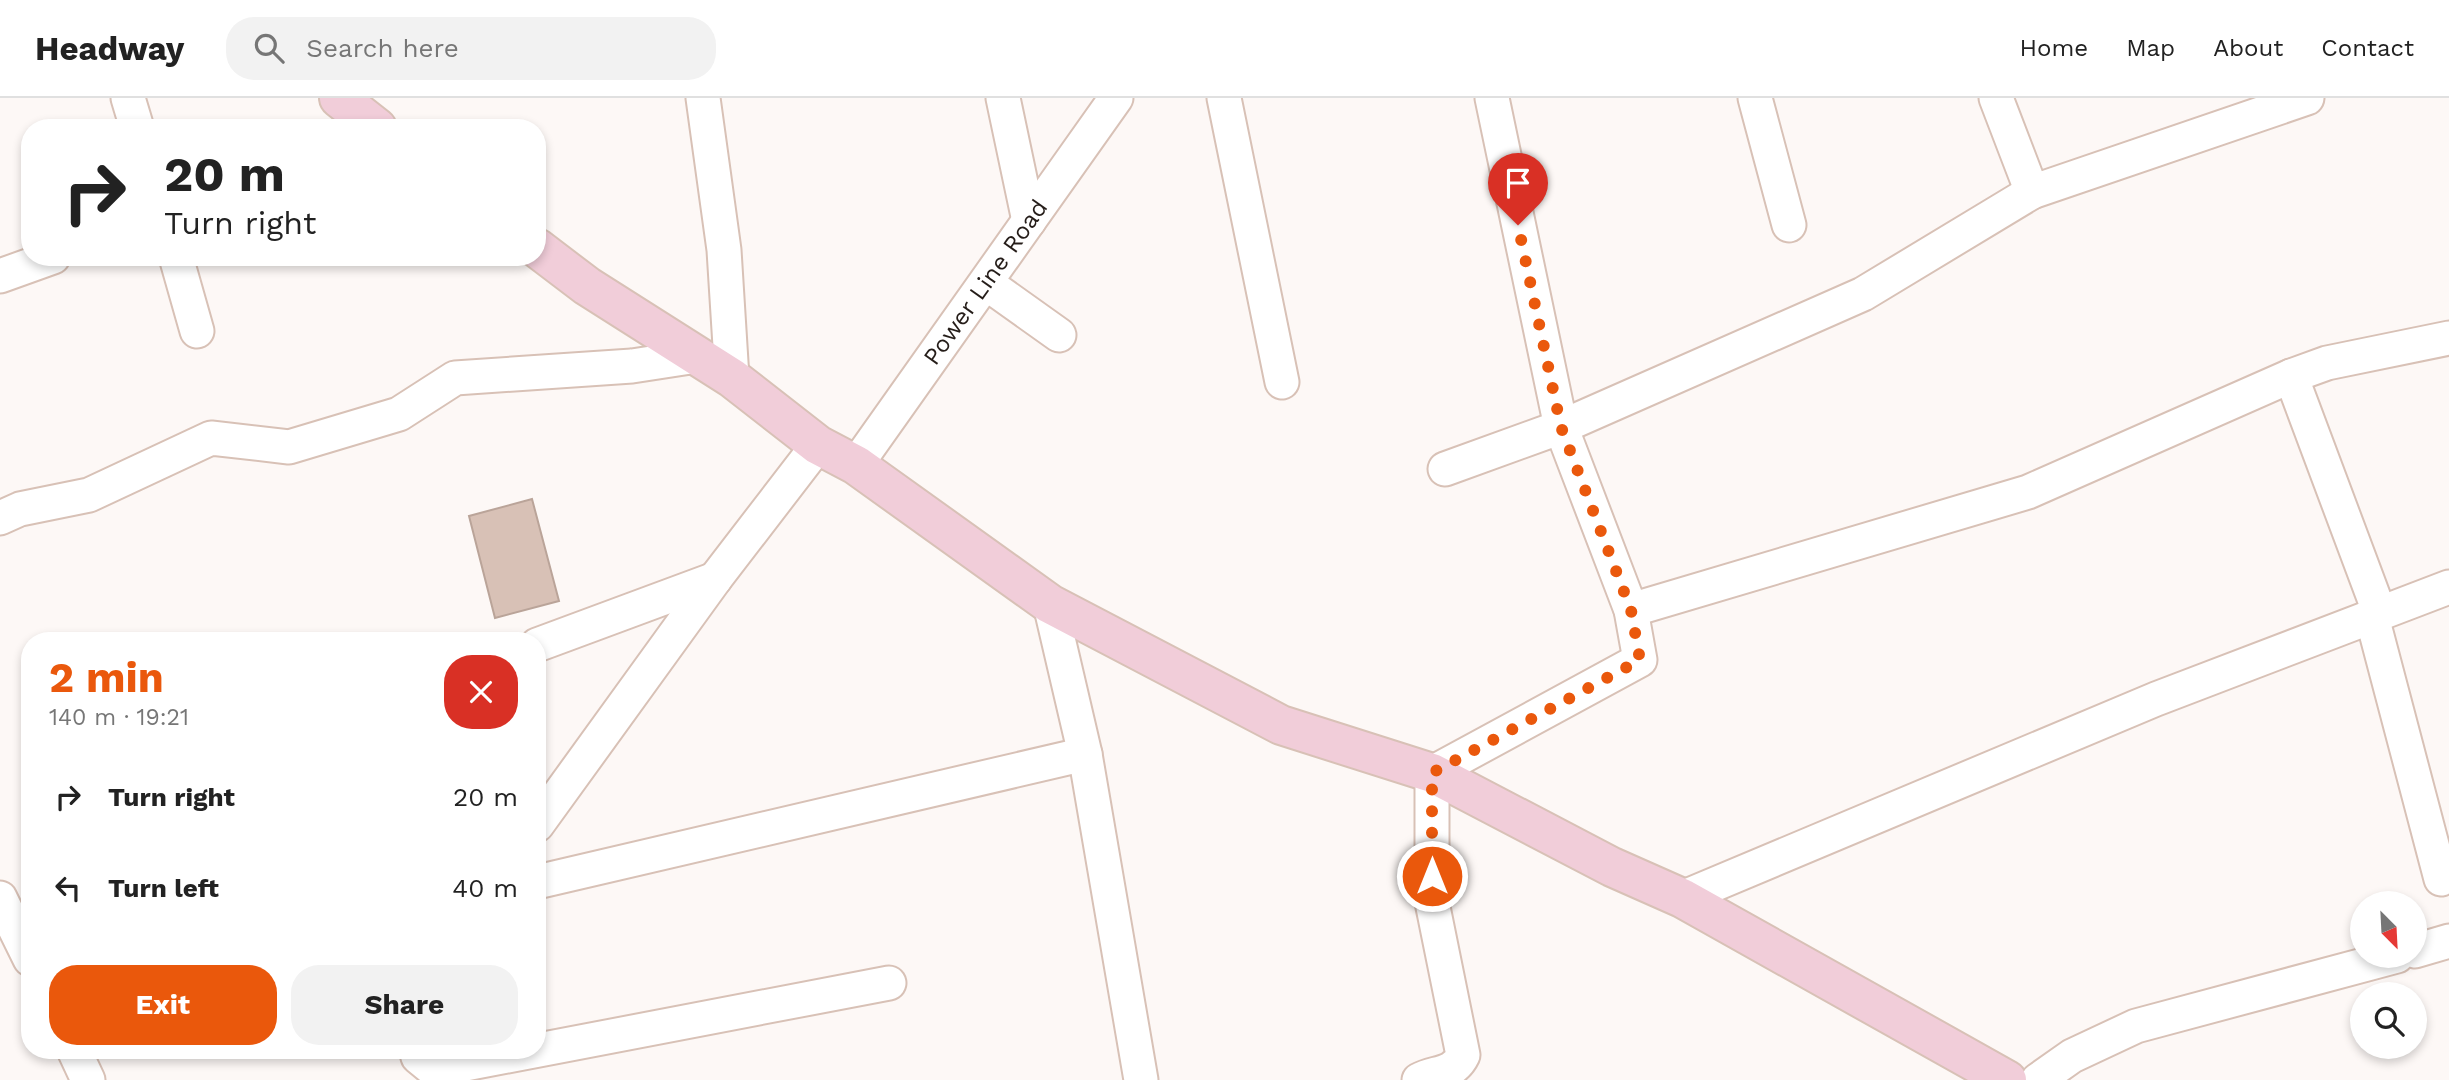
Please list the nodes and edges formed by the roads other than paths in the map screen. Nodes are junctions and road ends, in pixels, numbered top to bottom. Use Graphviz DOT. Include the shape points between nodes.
graph roads {
  1 [pos="128,98"];
  2 [pos="340,98"];
  3 [pos="703,98"];
  4 [pos="1003,98"];
  5 [pos="1116,98"];
  6 [pos="1224,98"];
  7 [pos="1492,98"];
  8 [pos="1755,98"];
  9 [pos="1996,98"];
  10 [pos="2307,98"];
  11 [pos="134,119"];
  12 [pos="366,119"];
  13 [pos="2032,192"];
  14 [pos="1029,221"];
  15 [pos="1789,225"];
  16 [pos="546,255"];
  17 [pos="28,266"];
  18 [pos="179,266"];
  19 [pos="0,276"];
  20 [pos="986,283"];
  21 [pos="197,331"];
  22 [pos="1059,335"];
  23 [pos="2449,338"];
  24 [pos="696,356"];
  25 [pos="2291,376"];
  26 [pos="733,378"];
  27 [pos="1282,382"];
  28 [pos="1561,427"];
  29 [pos="818,445"];
  30 [pos="856,465"];
  31 [pos="1444,468"];
  32 [pos="0,518"];
  33 [pos="715,579"];
  34 [pos="2449,587"];
  35 [pos="1051,604"];
  36 [pos="1631,610"];
  37 [pos="2376,616"];
  38 [pos="546,642"];
  39 [pos="1085,754"];
  40 [pos="1432,773"];
  41 [pos="546,813"];
  42 [pos="2441,879"];
  43 [pos="546,880"];
  44 [pos="0,898"];
  45 [pos="1682,898"];
  46 [pos="21,941"];
  47 [pos="2449,941"];
  48 [pos="2427,947"];
  49 [pos="2352,968"];
  50 [pos="889,983"];
  51 [pos="546,1049"];
  52 [pos="78,1059"];
  53 [pos="419,1059"];
  54 [pos="492,1059"];
  55 [pos="1964,1067"];
  56 [pos="88,1080"];
  57 [pos="1140,1080"];
  58 [pos="1419,1080"];
  59 [pos="2007,1080"];
  60 [pos="2038,1080"];
  1 -- 11 [label="street"];
  2 -- 12 [label="street"];
  3 -- 26 [label="street" via="723,250"];
  4 -- 14 [label="street"];
  5 -- 14 [label="street, Power Line Road"];
  6 -- 27 [label="street"];
  7 -- 28 [label="street"];
  8 -- 15 [label="street"];
  9 -- 13 [label="street"];
  10 -- 13 [label="street"];
  13 -- 28 [label="street" via="1863,294"];
  14 -- 20 [label="street, Power Line Road"];
  16 -- 24 [label="street"];
  17 -- 19 [label="street"];
  18 -- 21 [label="street"];
  20 -- 22 [label="street"];
  20 -- 30 [label="street, Power Line Road"];
  23 -- 25 [label="street" via="2327,363"];
  24 -- 26 [label="street"];
  24 -- 32 [label="street" via="632,366 455,379 399,414 289,447 211,438 89,495 20,509"];
  25 -- 36 [label="street" via="2028,492"];
  25 -- 37 [label="street"];
  26 -- 29 [label="street"];
  28 -- 31 [label="street"];
  28 -- 36 [label="street"];
  29 -- 30 [label="street"];
  29 -- 33 [label="street"];
  30 -- 35 [label="street"];
  33 -- 38 [label="street"];
  33 -- 41 [label="street"];
  34 -- 37 [label="street"];
  35 -- 39 [label="street"];
  35 -- 40 [label="street" via="1281,725"];
  36 -- 40 [label="street" via="1640,660"];
  37 -- 42 [label="street"];
  37 -- 45 [label="street" via="2156,699"];
  39 -- 43 [label="street"];
  39 -- 57 [label="street"];
  40 -- 45 [label="street" via="1612,867"];
  40 -- 58 [label="street" via="1432,902 1462,1055 1447,1073"];
  44 -- 46 [label="street"];
  45 -- 55 [label="street"];
  47 -- 48 [label="street"];
  49 -- 60 [label="street" via="2136,1026 2072,1056"];
  50 -- 51 [label="street"];
  52 -- 56 [label="street"];
  53 -- 54 [label="street" via="435,1070"];
  55 -- 59 [label="street"];
}
